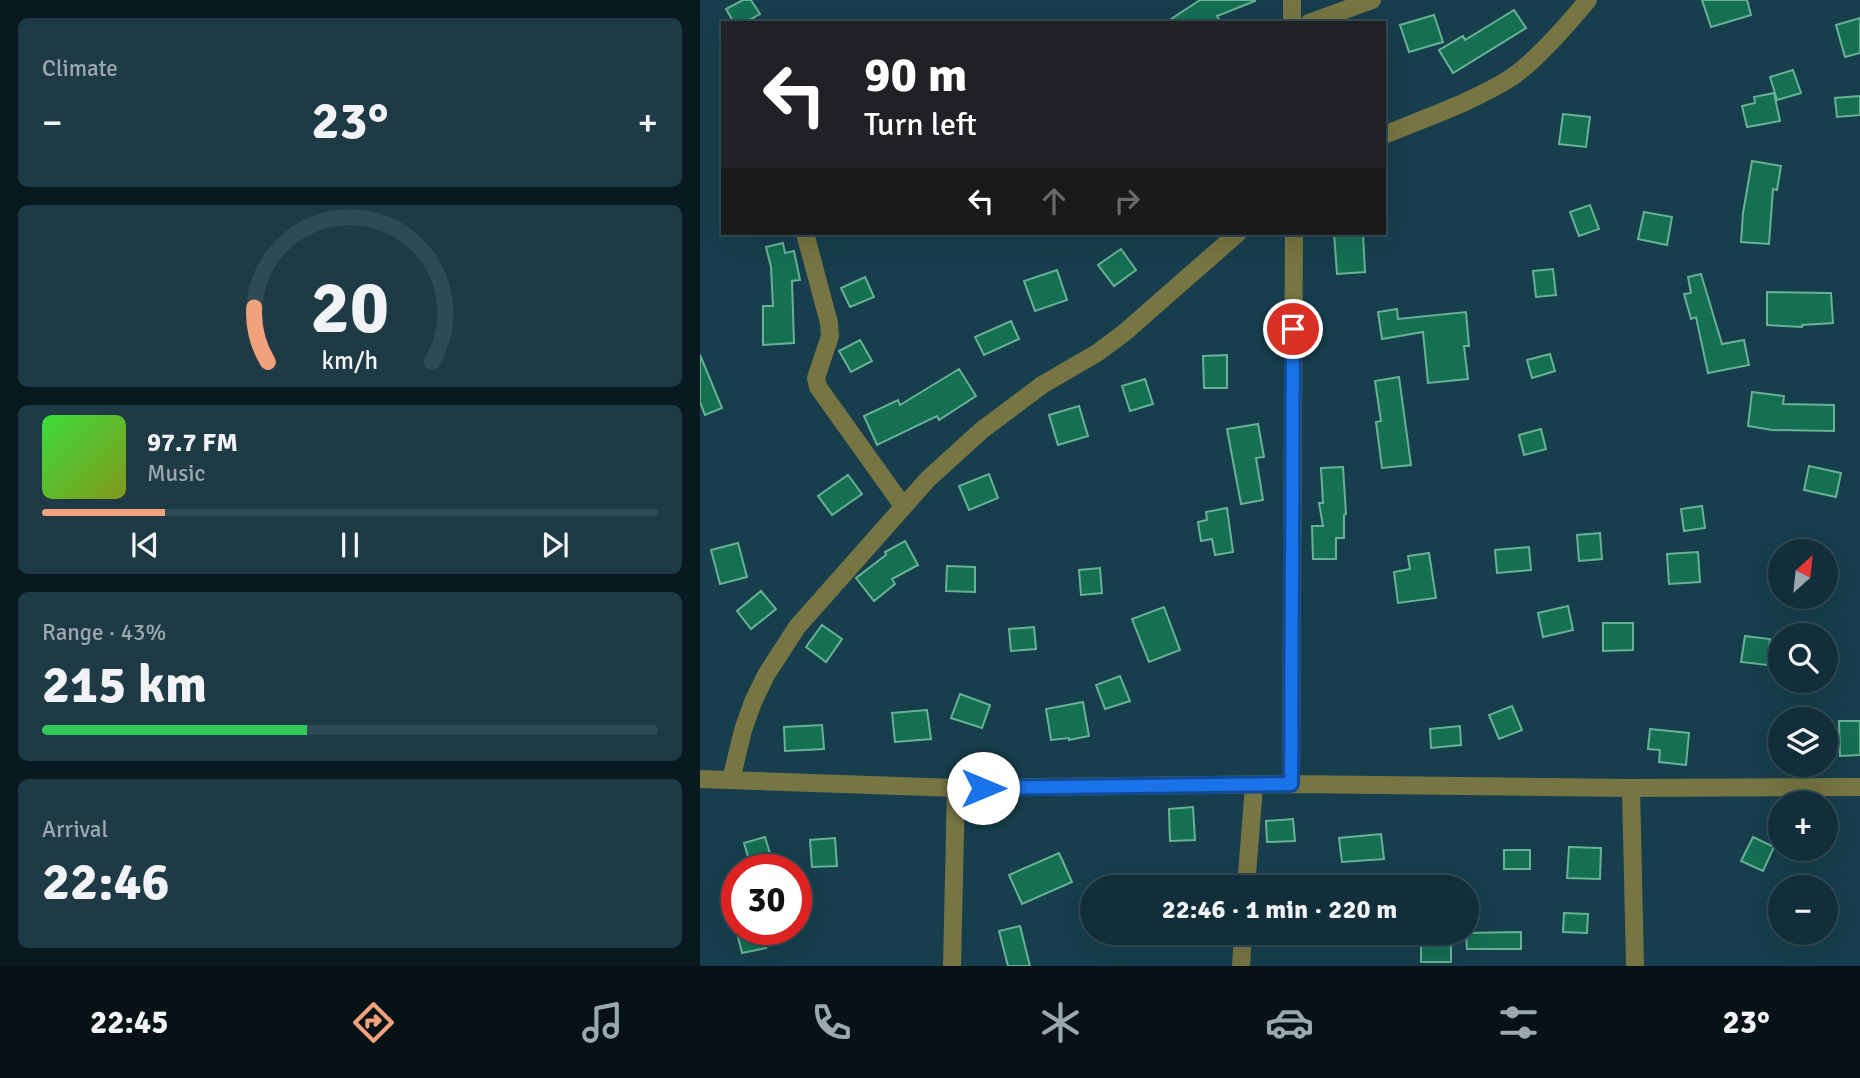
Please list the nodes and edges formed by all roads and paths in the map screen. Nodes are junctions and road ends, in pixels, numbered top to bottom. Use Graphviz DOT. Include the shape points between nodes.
graph roads {
  1 [pos="1292,0"];
  2 [pos="1372,0"];
  3 [pos="1588,0"];
  4 [pos="1292,21"];
  5 [pos="1314,21"];
  6 [pos="1386,134"];
  7 [pos="806,235"];
  8 [pos="1236,235"];
  9 [pos="1294,235"];
  10 [pos="903,506"];
  11 [pos="700,779"];
  12 [pos="731,780"];
  13 [pos="1291,784"];
  14 [pos="1254,786"];
  15 [pos="1860,787"];
  16 [pos="956,788"];
  17 [pos="1631,788"];
  18 [pos="1247,875"];
  19 [pos="1242,945"];
  20 [pos="952,966"];
  21 [pos="1241,966"];
  22 [pos="1635,966"];
  1 -- 4 [label="street"];
  2 -- 5 [label="street"];
  3 -- 6 [label="street" via="1514,75 1479,96"];
  7 -- 10 [label="street" via="830,336 816,378 818,387"];
  8 -- 10 [label="street" via="1124,333 982,430"];
  9 -- 13 [label="street"];
  10 -- 12 [label="street" via="797,627 766,675 743,730"];
  11 -- 12 [label="street"];
  12 -- 16 [label="street"];
  13 -- 14 [label="street"];
  13 -- 17 [label="street"];
  14 -- 16 [label="street"];
  14 -- 18 [label="street"];
  15 -- 17 [label="street"];
  16 -- 20 [label="street"];
  17 -- 22 [label="street"];
  19 -- 21 [label="street"];
}
